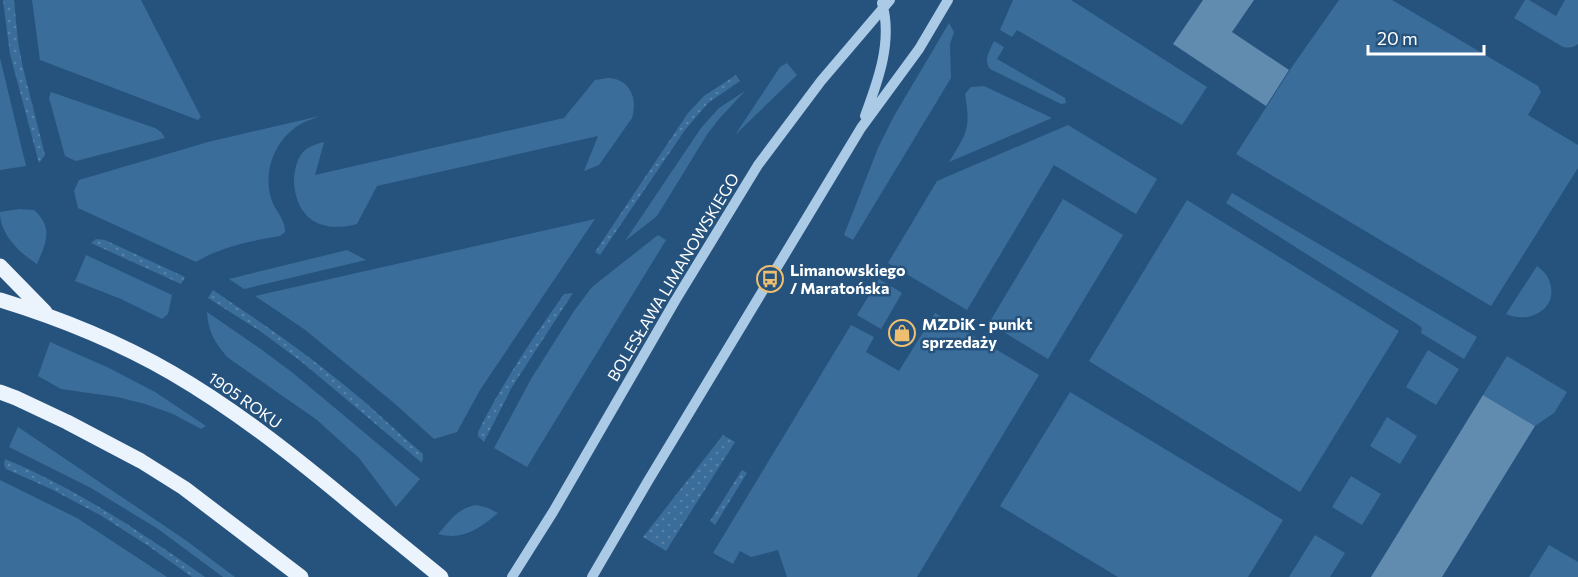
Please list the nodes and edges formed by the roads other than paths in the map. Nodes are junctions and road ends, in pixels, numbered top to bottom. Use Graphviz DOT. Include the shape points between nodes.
graph roads {
  1 [pos="948,0"];
  2 [pos="885,3"];
  3 [pos="861,128"];
  4 [pos="0,266"];
  5 [pos="0,300"];
  6 [pos="49,316"];
  7 [pos="0,392"];
  8 [pos="301,577"];
  9 [pos="441,577"];
  10 [pos="512,577"];
  11 [pos="592,577"];
  1 -- 3 [label="street, BOLESŁAWA LIMANOWSKIEGO" via="919,49"];
  2 -- 3 [label="street, BOLESŁAWA LIMANOWSKIEGO" via="882,63"];
  2 -- 10 [label="street, BOLESŁAWA LIMANOWSKIEGO" via="758,165"];
  3 -- 11 [label="street, BOLESŁAWA LIMANOWSKIEGO"];
  4 -- 6 [label="main road"];
  5 -- 6 [label="main road, 1905 ROKU"];
  6 -- 9 [label="main road, 1905 ROKU" via="148,360 214,399 302,464"];
  7 -- 8 [label="main road" via="141,461 184,488"];
}
